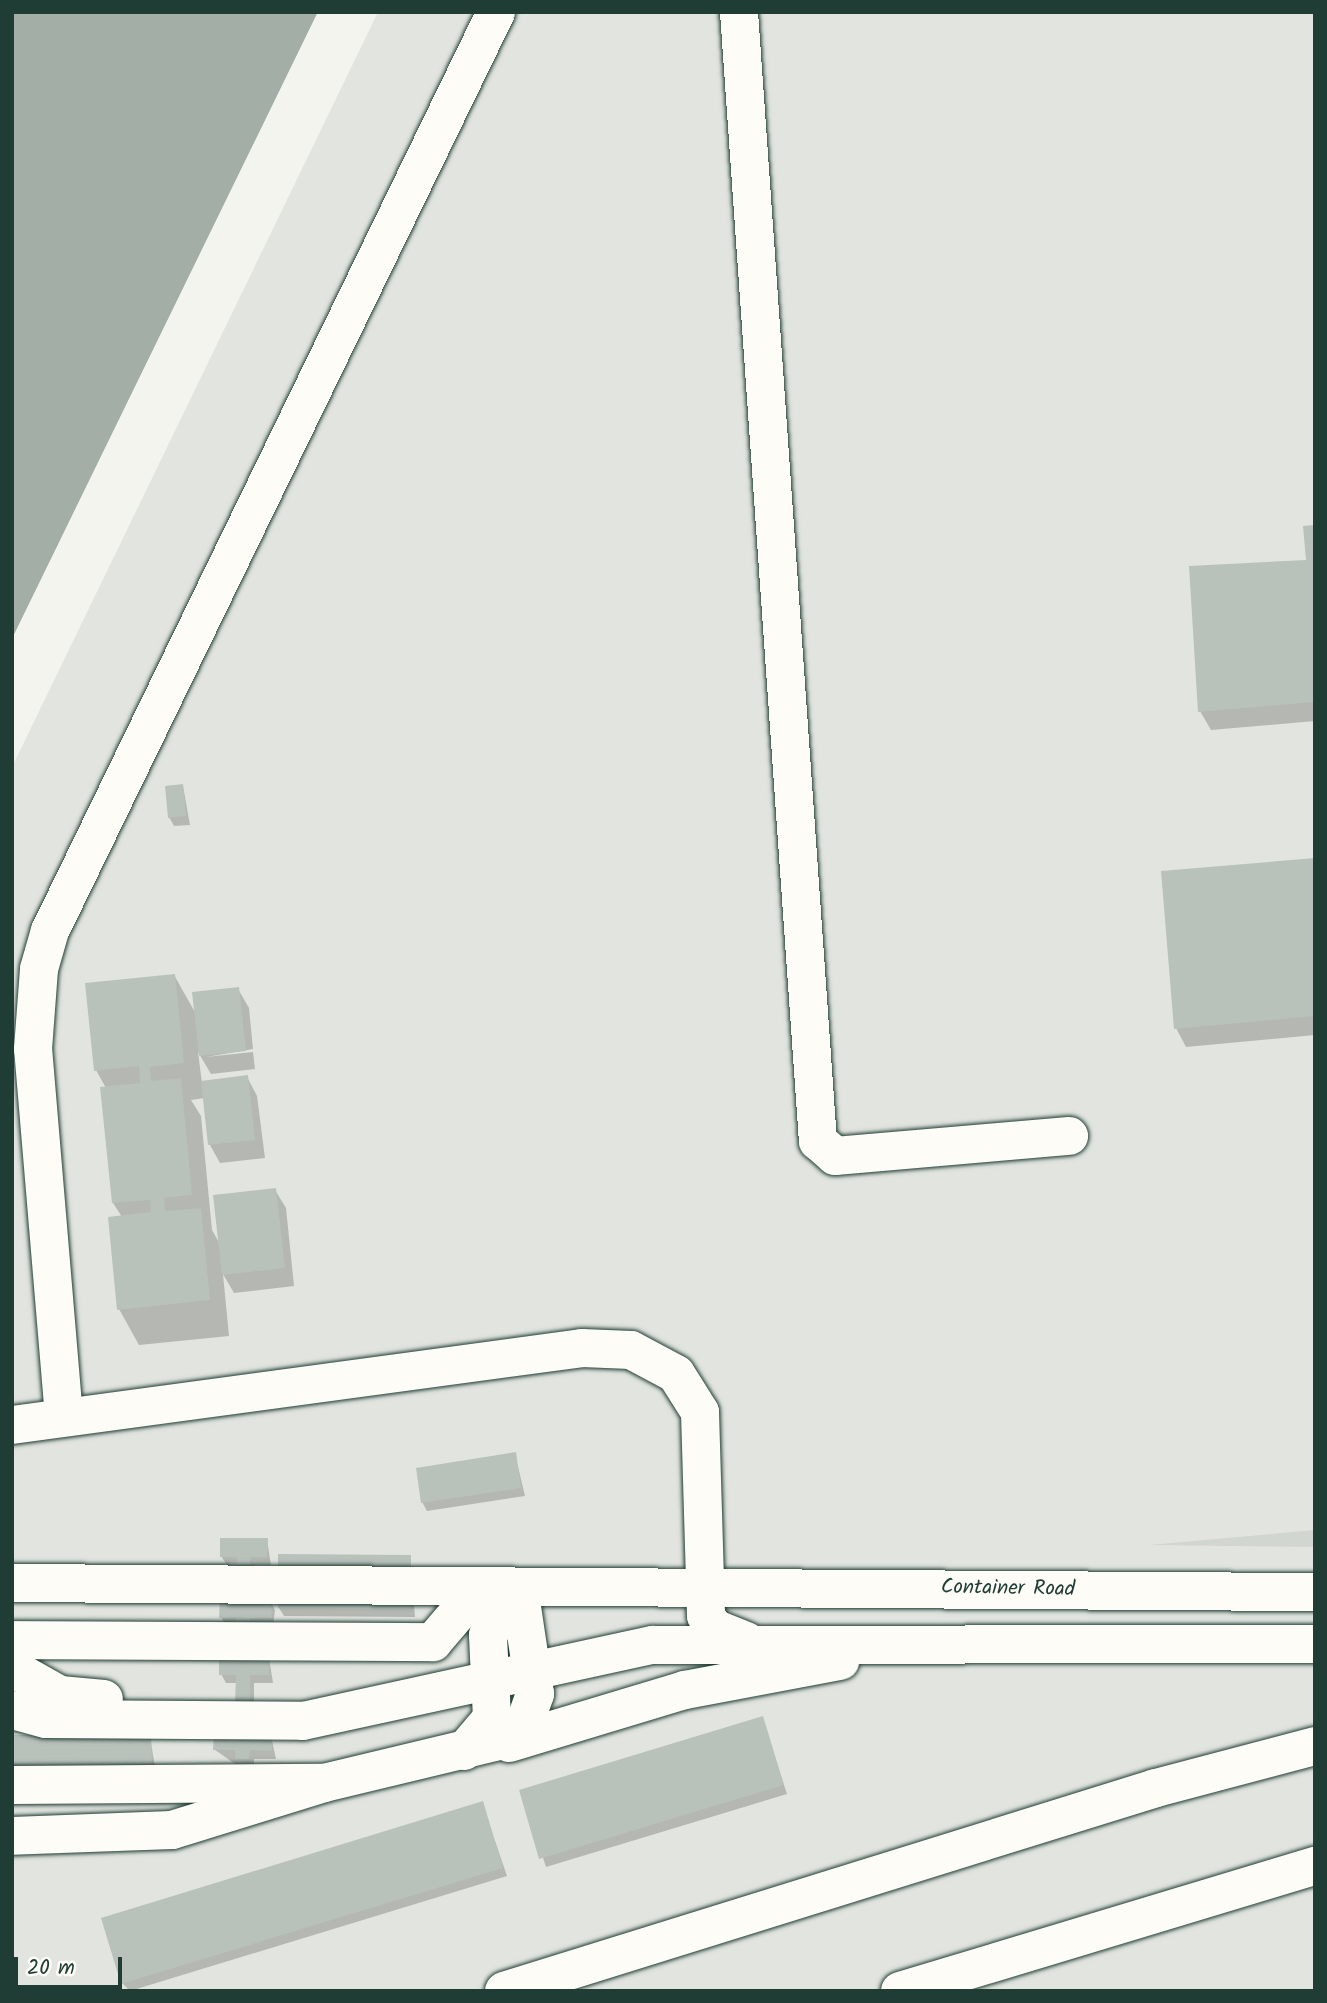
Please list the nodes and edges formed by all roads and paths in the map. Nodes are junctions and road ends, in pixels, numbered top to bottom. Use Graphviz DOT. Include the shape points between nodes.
graph roads {
  1 [pos="496,12"];
  2 [pos="739,12"];
  3 [pos="1069,1136"];
  4 [pos="64,1417"];
  5 [pos="12,1425"];
  6 [pos="12,1583"];
  7 [pos="702,1583"];
  8 [pos="480,1587"];
  9 [pos="519,1587"];
  10 [pos="1315,1592"];
  11 [pos="12,1640"];
  12 [pos="746,1641"];
  13 [pos="433,1642"];
  14 [pos="960,1643"];
  15 [pos="1315,1644"];
  16 [pos="12,1668"];
  17 [pos="535,1673"];
  18 [pos="494,1682"];
  19 [pos="12,1710"];
  20 [pos="509,1743"];
  21 [pos="1315,1746"];
  22 [pos="464,1751"];
  23 [pos="324,1783"];
  24 [pos="12,1785"];
  25 [pos="12,1836"];
  26 [pos="1315,1866"];
  27 [pos="504,1991"];
  28 [pos="900,1991"];
  1 -- 4 [label="street" via="50,931 36,990 33,1049"];
  2 -- 3 [label="street" via="818,1141 835,1156"];
  4 -- 5 [label="street"];
  4 -- 7 [label="street" via="582,1348 631,1350 676,1374 700,1412"];
  6 -- 8 [label="street, Container Road"];
  7 -- 9 [label="street, Container Road"];
  7 -- 10 [label="street, Container Road"];
  7 -- 12 [label="street" via="714,1628"];
  8 -- 9 [label="street, Container Road"];
  8 -- 13 [label="street"];
  9 -- 17 [label="street"];
  9 -- 18 [label="street" via="490,1627"];
  11 -- 13 [label="street"];
  12 -- 14 [label="street"];
  12 -- 17 [label="street" via="653,1645"];
  13 -- 16 [label="street" via="396,1681 305,1699 81,1698 47,1689"];
  14 -- 15 [label="street"];
  14 -- 20 [label="street" via="685,1690"];
  17 -- 18 [label="street"];
  17 -- 20 [label="street" via="530,1724"];
  18 -- 19 [label="street" via="303,1721 46,1719"];
  18 -- 22 [label="street" via="492,1718"];
  20 -- 22 [label="street"];
  21 -- 27 [label="street" via="1156,1787"];
  22 -- 23 [label="street"];
  23 -- 24 [label="street"];
  23 -- 25 [label="street" via="172,1830"];
  26 -- 28 [label="street"];
}
